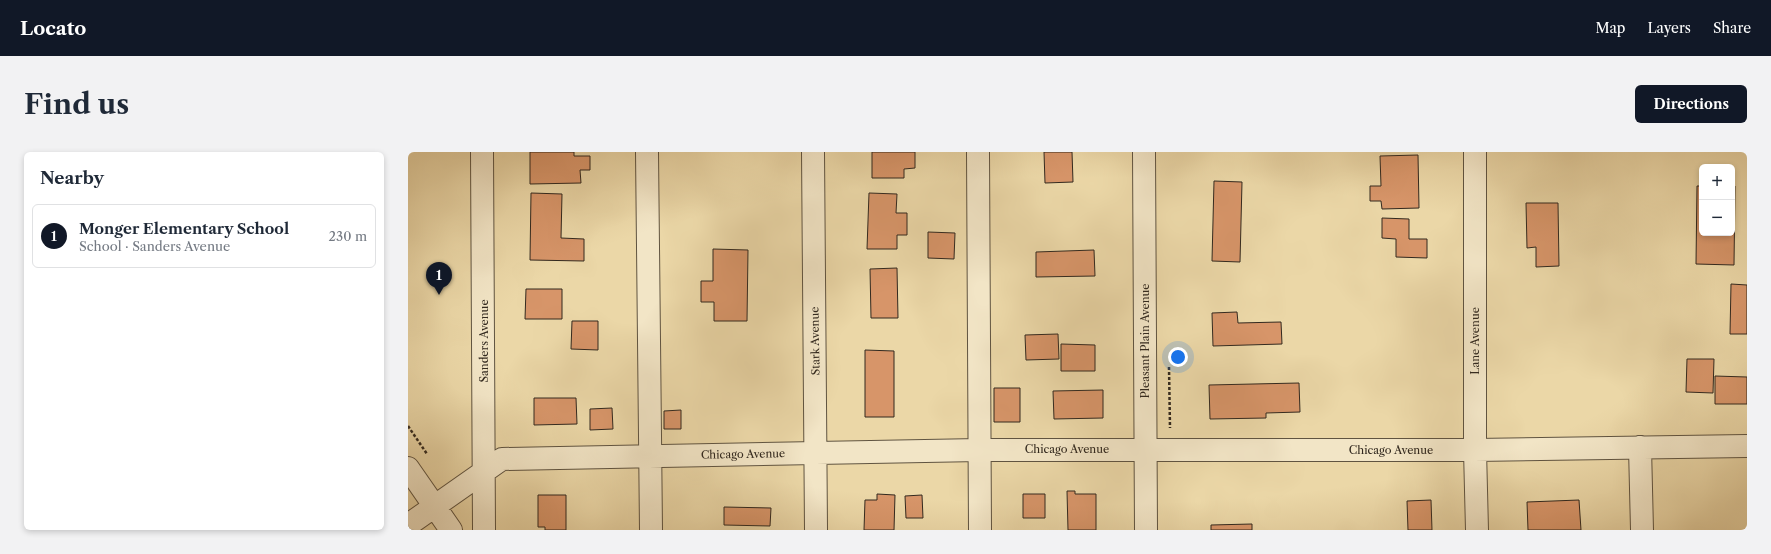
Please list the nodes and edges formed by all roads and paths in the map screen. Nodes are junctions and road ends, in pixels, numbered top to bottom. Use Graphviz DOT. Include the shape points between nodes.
graph roads {
  1 [pos="482,152"];
  2 [pos="647,152"];
  3 [pos="813,152"];
  4 [pos="978,152"];
  5 [pos="1144,152"];
  6 [pos="1475,152"];
  7 [pos="1747,446"];
  8 [pos="1640,447"];
  9 [pos="979,450"];
  10 [pos="1145,450"];
  11 [pos="1475,450"];
  12 [pos="816,454"];
  13 [pos="650,456"];
  14 [pos="408,468"];
  15 [pos="485,471"];
  16 [pos="434,507"];
  17 [pos="408,525"];
  18 [pos="451,530"];
  19 [pos="484,530"];
  20 [pos="651,530"];
  21 [pos="816,530"];
  22 [pos="980,530"];
  23 [pos="1146,530"];
  24 [pos="1477,530"];
  25 [pos="1642,530"];
  1 -- 15 [label="street, Sanders Avenue"];
  2 -- 13 [label="street"];
  3 -- 12 [label="street, Stark Avenue"];
  4 -- 9 [label="street"];
  5 -- 10 [label="street, Pleasant Plain Avenue"];
  6 -- 11 [label="street, Lane Avenue"];
  7 -- 8 [label="street, Chicago Avenue"];
  8 -- 11 [label="street, Chicago Avenue"];
  8 -- 25 [label="street"];
  9 -- 10 [label="street, Chicago Avenue"];
  9 -- 12 [label="street, Chicago Avenue"];
  9 -- 22 [label="street"];
  10 -- 11 [label="street, Chicago Avenue"];
  10 -- 23 [label="street, Pleasant Plain Avenue"];
  11 -- 24 [label="street, Lane Avenue"];
  12 -- 13 [label="street, Chicago Avenue"];
  12 -- 21 [label="street, Stark Avenue"];
  13 -- 15 [label="street, Chicago Avenue" via="502,459"];
  13 -- 20 [label="street"];
  14 -- 16 [label="street"];
  15 -- 16 [label="street, Chicago Avenue"];
  15 -- 19 [label="street, Sanders Avenue"];
  16 -- 17 [label="street, Chicago Avenue"];
  16 -- 18 [label="street"];
}
